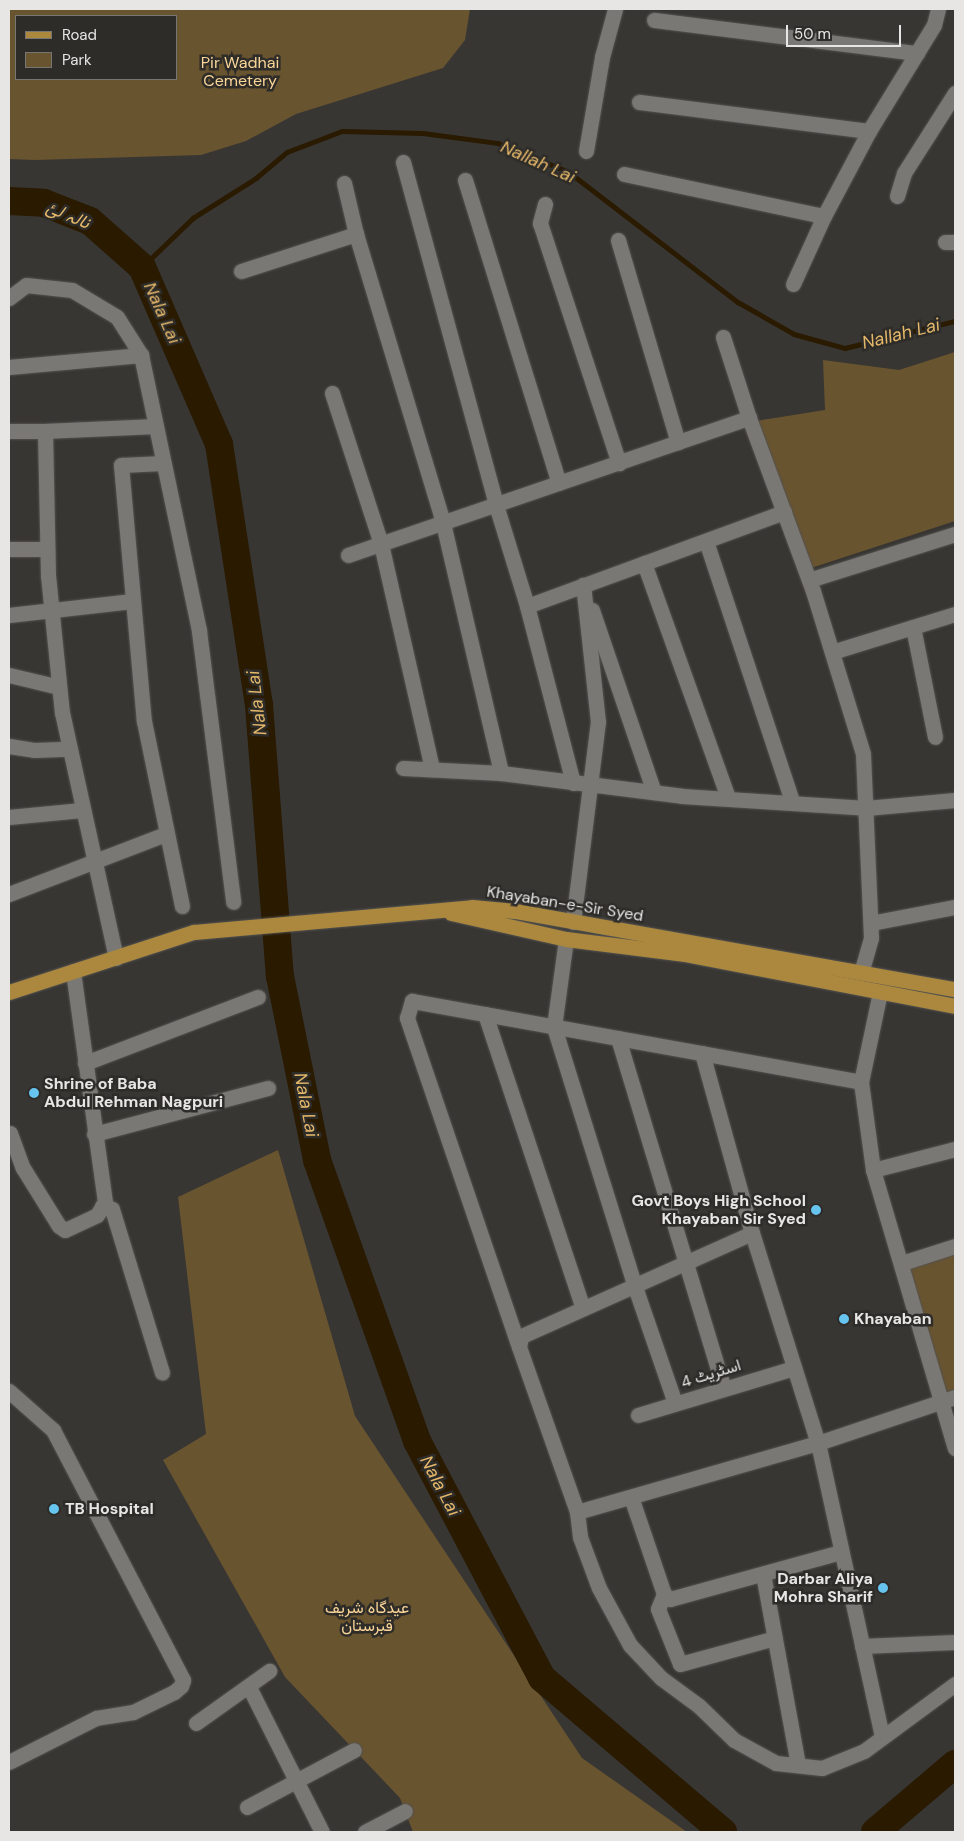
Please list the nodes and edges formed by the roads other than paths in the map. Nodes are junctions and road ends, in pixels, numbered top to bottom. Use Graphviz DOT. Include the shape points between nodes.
graph roads {
  1 [pos="615,9"];
  2 [pos="938,9"];
  3 [pos="654,20"];
  4 [pos="917,53"];
  5 [pos="955,93"];
  6 [pos="639,102"];
  7 [pos="869,131"];
  8 [pos="586,152"];
  9 [pos="403,162"];
  10 [pos="624,174"];
  11 [pos="466,180"];
  12 [pos="344,183"];
  13 [pos="897,196"];
  14 [pos="545,204"];
  15 [pos="824,216"];
  16 [pos="356,234"];
  17 [pos="618,240"];
  18 [pos="241,271"];
  19 [pos="793,284"];
  20 [pos="9,298"];
  21 [pos="723,337"];
  22 [pos="141,355"];
  23 [pos="9,367"];
  24 [pos="332,393"];
  25 [pos="749,418"];
  26 [pos="155,426"];
  27 [pos="9,431"];
  28 [pos="45,431"];
  29 [pos="678,442"];
  30 [pos="619,463"];
  31 [pos="163,464"];
  32 [pos="559,483"];
  33 [pos="496,505"];
  34 [pos="784,512"];
  35 [pos="443,523"];
  36 [pos="955,534"];
  37 [pos="706,541"];
  38 [pos="381,544"];
  39 [pos="9,549"];
  40 [pos="47,549"];
  41 [pos="348,555"];
  42 [pos="644,563"];
  43 [pos="809,580"];
  44 [pos="583,585"];
  45 [pos="132,601"];
  46 [pos="527,606"];
  47 [pos="51,609"];
  48 [pos="955,614"];
  49 [pos="9,615"];
  50 [pos="913,627"];
  51 [pos="832,652"];
  52 [pos="9,675"];
  53 [pos="59,687"];
  54 [pos="935,737"];
  55 [pos="9,746"];
  56 [pos="68,749"];
  57 [pos="403,768"];
  58 [pos="432,769"];
  59 [pos="501,773"];
  60 [pos="572,783"];
  61 [pos="590,785"];
  62 [pos="654,792"];
  63 [pos="728,798"];
  64 [pos="955,800"];
  65 [pos="792,801"];
  66 [pos="866,808"];
  67 [pos="82,810"];
  68 [pos="9,817"];
  69 [pos="165,834"];
  70 [pos="94,862"];
  71 [pos="9,894"];
  72 [pos="233,902"];
  73 [pos="182,906"];
  74 [pos="955,906"];
  75 [pos="445,911"];
  76 [pos="573,922"];
  77 [pos="871,923"];
  78 [pos="566,939"];
  79 [pos="116,958"];
  80 [pos="73,971"];
  81 [pos="861,972"];
  82 [pos="955,989"];
  83 [pos="9,992"];
  84 [pos="880,992"];
  85 [pos="258,997"];
  86 [pos="955,1006"];
  87 [pos="485,1014"];
  88 [pos="554,1027"];
  89 [pos="618,1038"];
  90 [pos="702,1053"];
  91 [pos="85,1063"];
  92 [pos="861,1082"];
  93 [pos="268,1088"];
  94 [pos="10,1133"];
  95 [pos="94,1134"];
  96 [pos="955,1149"];
  97 [pos="873,1170"];
  98 [pos="102,1206"];
  99 [pos="752,1233"];
  100 [pos="955,1246"];
  101 [pos="686,1262"];
  102 [pos="902,1263"];
  103 [pos="634,1284"];
  104 [pos="583,1308"];
  105 [pos="519,1347"];
  106 [pos="794,1368"];
  107 [pos="162,1373"];
  108 [pos="724,1388"];
  109 [pos="9,1391"];
  110 [pos="949,1399"];
  111 [pos="675,1403"];
  112 [pos="638,1414"];
  113 [pos="818,1443"];
  114 [pos="955,1448"];
  115 [pos="631,1498"];
  116 [pos="577,1512"];
  117 [pos="841,1552"];
  118 [pos="763,1574"];
  119 [pos="664,1594"];
  120 [pos="775,1638"];
  121 [pos="955,1642"];
  122 [pos="862,1646"];
  123 [pos="269,1672"];
  124 [pos="955,1684"];
  125 [pos="249,1687"];
  126 [pos="196,1723"];
  127 [pos="882,1736"];
  128 [pos="354,1750"];
  129 [pos="9,1762"];
  130 [pos="798,1766"];
  131 [pos="296,1781"];
  132 [pos="247,1807"];
  133 [pos="405,1811"];
  134 [pos="322,1832"];
  135 [pos="366,1832"];
  1 -- 8 [label="street" via="602,57"];
  2 -- 4 [label="street" via="934,26"];
  3 -- 4 [label="street"];
  4 -- 7 [label="street"];
  5 -- 13 [label="street" via="904,173"];
  6 -- 7 [label="street"];
  7 -- 15 [label="street"];
  9 -- 33 [label="street"];
  10 -- 15 [label="street"];
  11 -- 32 [label="street"];
  12 -- 16 [label="street"];
  14 -- 30 [label="street" via="540,223"];
  15 -- 19 [label="street"];
  16 -- 18 [label="street"];
  16 -- 35 [label="street"];
  17 -- 29 [label="street"];
  20 -- 22 [label="street" via="26,285 72,290 118,316"];
  21 -- 25 [label="street"];
  22 -- 23 [label="street"];
  22 -- 26 [label="street"];
  24 -- 38 [label="street"];
  25 -- 29 [label="street"];
  25 -- 34 [label="street"];
  26 -- 28 [label="street"];
  26 -- 31 [label="street"];
  27 -- 28 [label="street"];
  28 -- 40 [label="street"];
  29 -- 30 [label="street"];
  30 -- 32 [label="street"];
  31 -- 45 [label="street" via="121,465"];
  31 -- 72 [label="street" via="199,631"];
  32 -- 33 [label="street"];
  33 -- 35 [label="street"];
  33 -- 46 [label="street"];
  34 -- 37 [label="street"];
  34 -- 43 [label="street"];
  35 -- 38 [label="street"];
  35 -- 59 [label="street"];
  36 -- 43 [label="street"];
  37 -- 42 [label="street"];
  37 -- 65 [label="street"];
  38 -- 41 [label="street"];
  38 -- 58 [label="street"];
  39 -- 40 [label="street"];
  40 -- 47 [label="street"];
  42 -- 44 [label="street"];
  42 -- 63 [label="street"];
  43 -- 51 [label="street"];
  44 -- 46 [label="street"];
  44 -- 61 [label="street" via="598,722"];
  44 -- 62 [label="street"];
  45 -- 47 [label="street"];
  45 -- 69 [label="street" via="144,721"];
  46 -- 60 [label="street"];
  47 -- 49 [label="street"];
  47 -- 53 [label="street"];
  48 -- 50 [label="street"];
  50 -- 51 [label="street"];
  50 -- 54 [label="street"];
  51 -- 66 [label="street" via="863,754"];
  52 -- 53 [label="street"];
  53 -- 56 [label="street"];
  55 -- 56 [label="street" via="34,750"];
  56 -- 67 [label="street"];
  57 -- 58 [label="street"];
  58 -- 59 [label="street"];
  59 -- 60 [label="street"];
  60 -- 61 [label="street"];
  61 -- 62 [label="street"];
  61 -- 76 [label="street"];
  62 -- 63 [label="street"];
  63 -- 65 [label="street"];
  64 -- 66 [label="street"];
  65 -- 66 [label="street"];
  66 -- 77 [label="street"];
  67 -- 68 [label="street"];
  67 -- 70 [label="street"];
  69 -- 70 [label="street"];
  69 -- 73 [label="street"];
  70 -- 71 [label="street"];
  70 -- 79 [label="street"];
  74 -- 77 [label="street"];
  75 -- 76 [label="main road, Khayaban-e-Sir Syed" via="472,907"];
  75 -- 78 [label="main road, Khayaban-e-Sir Syed"];
  75 -- 79 [label="main road" via="416,910 194,932"];
  76 -- 81 [label="main road, Khayaban-e-Sir Syed"];
  77 -- 81 [label="street" via="872,938"];
  78 -- 84 [label="main road, Khayaban-e-Sir Syed" via="685,954"];
  78 -- 88 [label="street"];
  79 -- 80 [label="main road"];
  80 -- 83 [label="main road"];
  80 -- 91 [label="street"];
  81 -- 82 [label="main road, Khayaban-e-Sir Syed"];
  84 -- 86 [label="main road, Khayaban-e-Sir Syed"];
  84 -- 92 [label="street"];
  85 -- 91 [label="street"];
  87 -- 88 [label="street"];
  87 -- 104 [label="street"];
  87 -- 105 [label="street" via="412,1001 407,1018"];
  88 -- 89 [label="street"];
  88 -- 103 [label="street"];
  89 -- 90 [label="street"];
  89 -- 101 [label="street"];
  90 -- 92 [label="street"];
  90 -- 99 [label="street"];
  91 -- 95 [label="street"];
  92 -- 97 [label="street"];
  93 -- 95 [label="street"];
  94 -- 98 [label="street" via="23,1168 59,1226 65,1230 97,1215"];
  95 -- 98 [label="street" via="105,1202"];
  96 -- 97 [label="street"];
  97 -- 102 [label="street"];
  98 -- 107 [label="street" via="112,1210"];
  99 -- 101 [label="street"];
  99 -- 106 [label="street"];
  100 -- 102 [label="street"];
  101 -- 103 [label="street"];
  101 -- 108 [label="street"];
  102 -- 110 [label="street"];
  103 -- 104 [label="street"];
  103 -- 111 [label="street"];
  104 -- 105 [label="street" via="522,1336"];
  105 -- 116 [label="street"];
  106 -- 108 [label="street, اسٹریٹ 4"];
  106 -- 113 [label="street"];
  108 -- 111 [label="street, اسٹریٹ 4"];
  109 -- 129 [label="street" via="53,1430 183,1680 174,1692 133,1712 96,1718"];
  110 -- 113 [label="street"];
  110 -- 114 [label="street"];
  111 -- 112 [label="street, اسٹریٹ 4"];
  113 -- 115 [label="street"];
  113 -- 117 [label="street"];
  115 -- 116 [label="street"];
  115 -- 119 [label="street"];
  116 -- 130 [label="street" via="580,1537 600,1588 630,1645 661,1678 699,1706 734,1740 776,1763"];
  117 -- 118 [label="street"];
  117 -- 122 [label="street"];
  118 -- 119 [label="street" via="678,1598 670,1599"];
  118 -- 120 [label="street"];
  119 -- 120 [label="street" via="658,1609 680,1664"];
  120 -- 130 [label="street"];
  121 -- 122 [label="street"];
  122 -- 127 [label="street"];
  123 -- 125 [label="street"];
  124 -- 127 [label="street"];
  125 -- 126 [label="street"];
  125 -- 131 [label="street"];
  127 -- 130 [label="street" via="864,1751 822,1768"];
  128 -- 131 [label="street"];
  131 -- 132 [label="street"];
  131 -- 134 [label="street"];
  133 -- 135 [label="street"];
}
